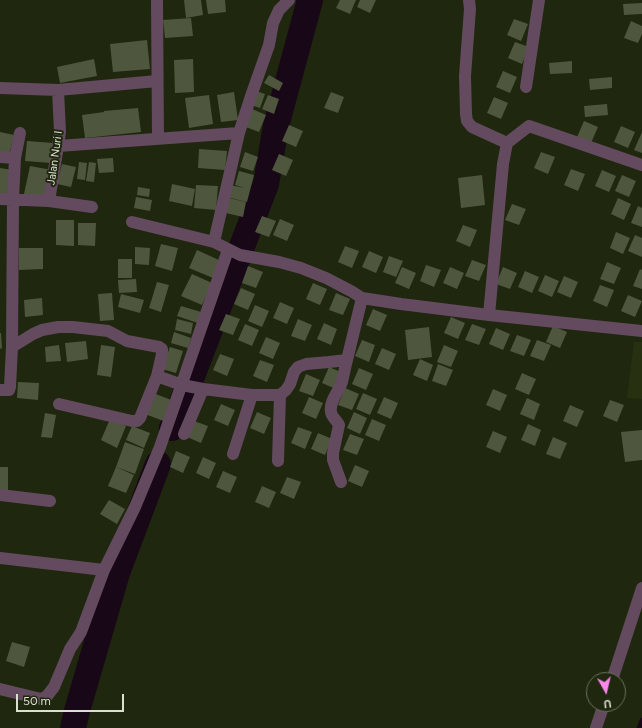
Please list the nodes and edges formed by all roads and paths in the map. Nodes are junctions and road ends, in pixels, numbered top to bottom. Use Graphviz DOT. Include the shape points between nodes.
graph roads {
  1 [pos="157,0"];
  2 [pos="289,0"];
  3 [pos="469,0"];
  4 [pos="539,0"];
  5 [pos="157,81"];
  6 [pos="526,87"];
  7 [pos="0,88"];
  8 [pos="58,90"];
  9 [pos="20,133"];
  10 [pos="239,133"];
  11 [pos="158,139"];
  12 [pos="507,143"];
  13 [pos="58,146"];
  14 [pos="0,157"];
  15 [pos="15,158"];
  16 [pos="642,165"];
  17 [pos="0,199"];
  18 [pos="12,200"];
  19 [pos="48,201"];
  20 [pos="92,207"];
  21 [pos="132,222"];
  22 [pos="214,242"];
  23 [pos="234,252"];
  24 [pos="362,298"];
  25 [pos="488,315"];
  26 [pos="642,331"];
  27 [pos="12,347"];
  28 [pos="347,360"];
  29 [pos="157,376"];
  30 [pos="184,385"];
  31 [pos="202,388"];
  32 [pos="0,390"];
  33 [pos="252,395"];
  34 [pos="280,395"];
  35 [pos="59,404"];
  36 [pos="184,434"];
  37 [pos="233,454"];
  38 [pos="278,461"];
  39 [pos="340,482"];
  40 [pos="0,495"];
  41 [pos="50,501"];
  42 [pos="0,558"];
  43 [pos="104,570"];
  44 [pos="642,588"];
  45 [pos="615,672"];
  46 [pos="0,689"];
  47 [pos="601,712"];
  48 [pos="596,728"];
  1 -- 5 [label="street"];
  2 -- 10 [label="street" via="279,10 273,23 269,45"];
  3 -- 12 [label="street" via="465,76 467,121 472,127"];
  4 -- 6 [label="street"];
  5 -- 8 [label="street"];
  5 -- 11 [label="street"];
  7 -- 8 [label="street"];
  8 -- 13 [label="street, Jalan Nuri I"];
  9 -- 15 [label="street"];
  10 -- 11 [label="street"];
  10 -- 22 [label="street"];
  11 -- 13 [label="street"];
  12 -- 16 [label="street" via="529,126"];
  12 -- 25 [label="street"];
  13 -- 19 [label="street, Jalan Nuri I"];
  14 -- 15 [label="street"];
  15 -- 18 [label="street"];
  17 -- 18 [label="street"];
  18 -- 19 [label="street"];
  18 -- 27 [label="street"];
  19 -- 20 [label="street"];
  21 -- 22 [label="street"];
  22 -- 23 [label="street"];
  23 -- 24 [label="street" via="301,268 326,278"];
  23 -- 30 [label="street"];
  24 -- 25 [label="street"];
  24 -- 28 [label="street"];
  25 -- 26 [label="street"];
  27 -- 29 [label="street" via="42,330 58,327 108,331 127,341 160,347 162,354"];
  27 -- 32 [label="street" via="10,387 9,390"];
  28 -- 34 [label="street" via="298,367 290,384"];
  28 -- 39 [label="street" via="342,383 332,402 331,410 339,425 333,460"];
  29 -- 30 [label="street"];
  29 -- 35 [label="street" via="137,421"];
  30 -- 31 [label="street"];
  30 -- 43 [label="street" via="147,480"];
  31 -- 33 [label="street"];
  31 -- 36 [label="street"];
  33 -- 34 [label="street"];
  33 -- 37 [label="street"];
  34 -- 38 [label="street"];
  40 -- 41 [label="street"];
  42 -- 43 [label="street"];
  43 -- 46 [label="street" via="82,632 70,649 54,687 47,696 41,698"];
  44 -- 45 [label="street"];
  47 -- 48 [label="street"];
}
